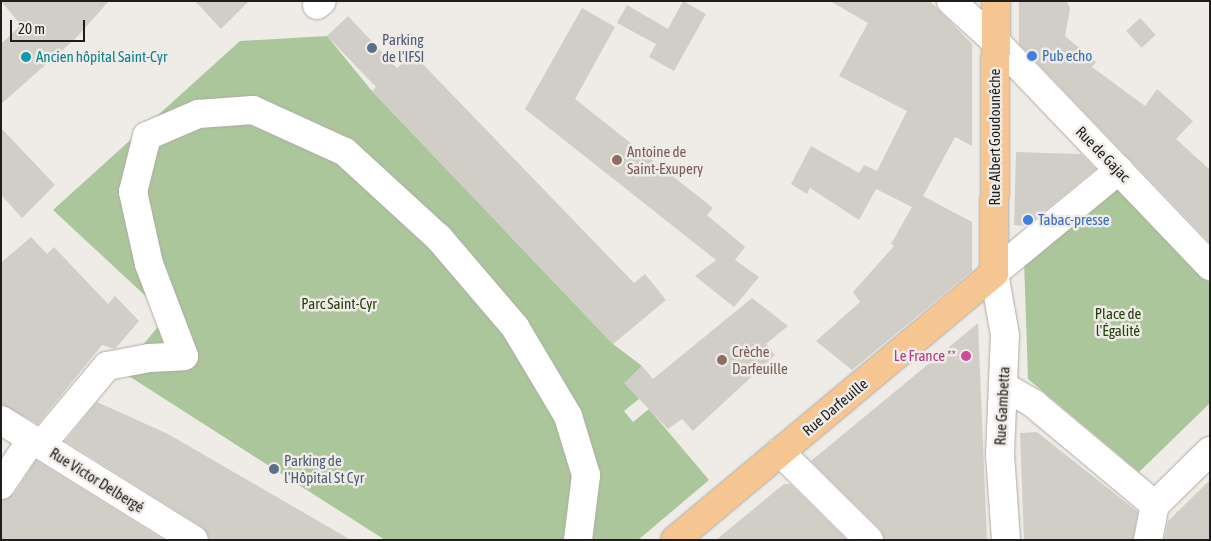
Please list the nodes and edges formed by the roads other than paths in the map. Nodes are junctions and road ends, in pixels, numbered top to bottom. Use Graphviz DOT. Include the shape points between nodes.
graph roads {
  1 [pos="951,1"];
  2 [pos="996,1"];
  3 [pos="996,42"];
  4 [pos="1119,170"];
  5 [pos="1210,266"];
  6 [pos="994,273"];
  7 [pos="1005,387"];
  8 [pos="1,420"];
  9 [pos="37,442"];
  10 [pos="1210,451"];
  11 [pos="780,452"];
  12 [pos="1,485"];
  13 [pos="1151,521"];
  14 [pos="194,540"];
  15 [pos="578,540"];
  16 [pos="675,540"];
  17 [pos="869,540"];
  18 [pos="1006,540"];
  1 -- 3 [label="street, Rue de Gajac"];
  2 -- 3 [label="main road, Rue Albert Goudounêche"];
  3 -- 4 [label="street, Rue de Gajac"];
  3 -- 6 [label="main road, Rue Albert Goudounêche"];
  4 -- 5 [label="street, Rue de Gajac"];
  4 -- 6 [label="street"];
  6 -- 7 [label="street, Rue Gambetta" via="1005,335"];
  6 -- 11 [label="main road, Rue Darfeuille"];
  7 -- 13 [label="street" via="1034,404"];
  7 -- 18 [label="street, Rue Gambetta" via="1000,454"];
  8 -- 9 [label="street, Rue Victor Delbergé"];
  9 -- 12 [label="street"];
  9 -- 14 [label="street, Rue Victor Delbergé"];
  9 -- 15 [label="street" via="106,366 184,356 148,264 134,192 147,136 198,114 252,110 346,152 439,238 515,327 568,416 586,475"];
  10 -- 13 [label="street"];
  11 -- 16 [label="main road, Rue Darfeuille"];
  11 -- 17 [label="street"];
}
